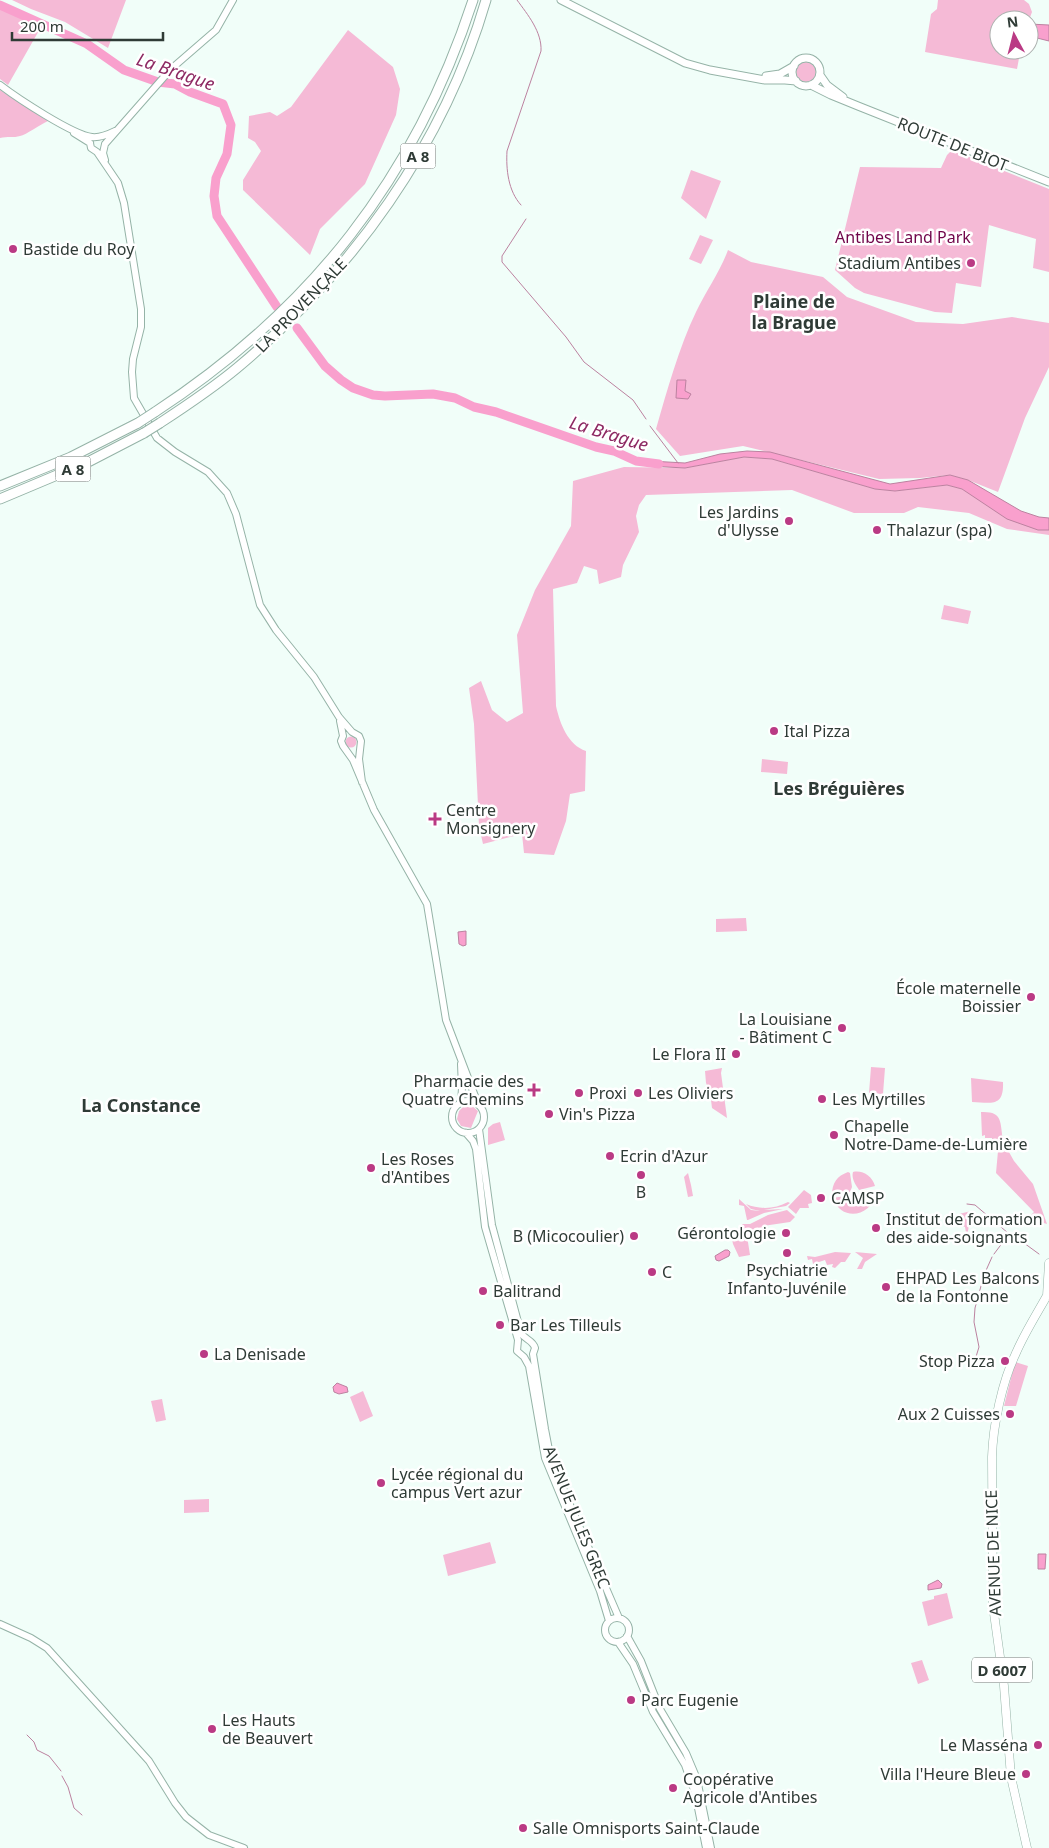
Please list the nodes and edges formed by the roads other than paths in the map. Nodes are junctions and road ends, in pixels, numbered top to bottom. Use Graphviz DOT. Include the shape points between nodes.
graph roads {
  1 [pos="233,0"];
  2 [pos="473,0"];
  3 [pos="486,0"];
  4 [pos="561,0"];
  5 [pos="638,39"];
  6 [pos="794,66"];
  7 [pos="820,75"];
  8 [pos="796,81"];
  9 [pos="811,84"];
  10 [pos="0,85"];
  11 [pos="858,106"];
  12 [pos="65,126"];
  13 [pos="118,130"];
  14 [pos="98,137"];
  15 [pos="90,144"];
  16 [pos="102,149"];
  17 [pos="1049,182"];
  18 [pos="0,486"];
  19 [pos="0,499"];
  20 [pos="339,717"];
  21 [pos="352,732"];
  22 [pos="343,736"];
  23 [pos="359,748"];
  24 [pos="347,750"];
  25 [pos="362,782"];
  26 [pos="461,1060"];
  27 [pos="461,1103"];
  28 [pos="478,1104"];
  29 [pos="479,1129"];
  30 [pos="466,1133"];
  31 [pos="1049,1265"];
  32 [pos="1049,1271"];
  33 [pos="1048,1282"];
  34 [pos="1048,1294"];
  35 [pos="527,1340"];
  36 [pos="518,1344"];
  37 [pos="533,1354"];
  38 [pos="524,1357"];
  39 [pos="619,1618"];
  40 [pos="608,1621"];
  41 [pos="0,1624"];
  42 [pos="627,1636"];
  43 [pos="618,1642"];
  44 [pos="244,1848"];
  45 [pos="706,1848"];
  46 [pos="711,1848"];
  47 [pos="1026,1848"];
  1 -- 13 [label="street" via="216,30 171,69"];
  2 -- 18 [label="highway, LA PROVENÇALE / A 8, bridge" via="442,82 399,166 359,225 307,286 270,324 200,382 155,412 88,449"];
  3 -- 19 [label="highway, LA PROVENÇALE / A 8, bridge" via="454,86 421,151 381,214 316,294 236,369 160,423 88,462"];
  4 -- 5 [label="main road"];
  5 -- 6 [label="main road" via="695,61 758,75 773,76"];
  5 -- 8 [label="main road" via="685,63 710,70 765,80"];
  6 -- 7 [label="main road" via="799,60 811,59 818,64"];
  6 -- 8 [label="main road" via="792,74"];
  7 -- 9 [label="main road"];
  7 -- 11 [label="main road" via="837,93"];
  8 -- 9 [label="main road" via="803,85"];
  9 -- 11 [label="main road"];
  10 -- 12 [label="street"];
  11 -- 17 [label="main road, ROUTE DE BIOT"];
  12 -- 14 [label="street"];
  12 -- 15 [label="street"];
  13 -- 14 [label="street"];
  13 -- 16 [label="street"];
  14 -- 15 [label="street"];
  14 -- 16 [label="street" via="104,140"];
  15 -- 16 [label="street" via="91,148"];
  16 -- 20 [label="street" via="123,195 141,309 141,327 133,359 134,398 157,438 208,472 227,493 236,514 260,605 314,677"];
  20 -- 21 [label="street"];
  20 -- 22 [label="street"];
  21 -- 22 [label="street"];
  21 -- 23 [label="street" via="361,738"];
  22 -- 24 [label="street" via="342,744"];
  23 -- 24 [label="street"];
  23 -- 25 [label="street"];
  24 -- 25 [label="street"];
  25 -- 26 [label="street" via="374,810 427,904 446,1020"];
  26 -- 27 [label="street"];
  26 -- 28 [label="street"];
  27 -- 28 [label="street"];
  27 -- 30 [label="street" via="454,1109 452,1118 457,1128"];
  28 -- 29 [label="street" via="485,1118"];
  29 -- 30 [label="street"];
  29 -- 35 [label="street" via="492,1225 521,1334"];
  30 -- 36 [label="street" via="476,1149 485,1227"];
  31 -- 32 [label="main road, D 6007"];
  31 -- 33 [label="main road, AVENUE DE NICE / D 6007"];
  33 -- 34 [label="main road, AVENUE DE NICE / D 6007"];
  34 -- 47 [label="main road, AVENUE DE NICE / D 6007" via="1016,1352 1008,1374 994,1433 992,1457 993,1606 1005,1692 1011,1777"];
  35 -- 36 [label="street"];
  35 -- 37 [label="street" via="534,1345"];
  36 -- 38 [label="street" via="517,1351"];
  37 -- 38 [label="street"];
  37 -- 39 [label="street, AVENUE JULES GREC" via="550,1455"];
  38 -- 40 [label="street, AVENUE JULES GREC" via="529,1366 545,1458 600,1591"];
  39 -- 40 [label="street"];
  39 -- 42 [label="street" via="628,1626"];
  40 -- 43 [label="street" via="604,1629 606,1636 610,1641"];
  41 -- 44 [label="street" via="47,1648 145,1756 175,1803 194,1825 214,1838"];
  42 -- 43 [label="street"];
  42 -- 46 [label="street" via="697,1780"];
  43 -- 45 [label="street" via="633,1664 653,1712 685,1765 695,1794"];
}
